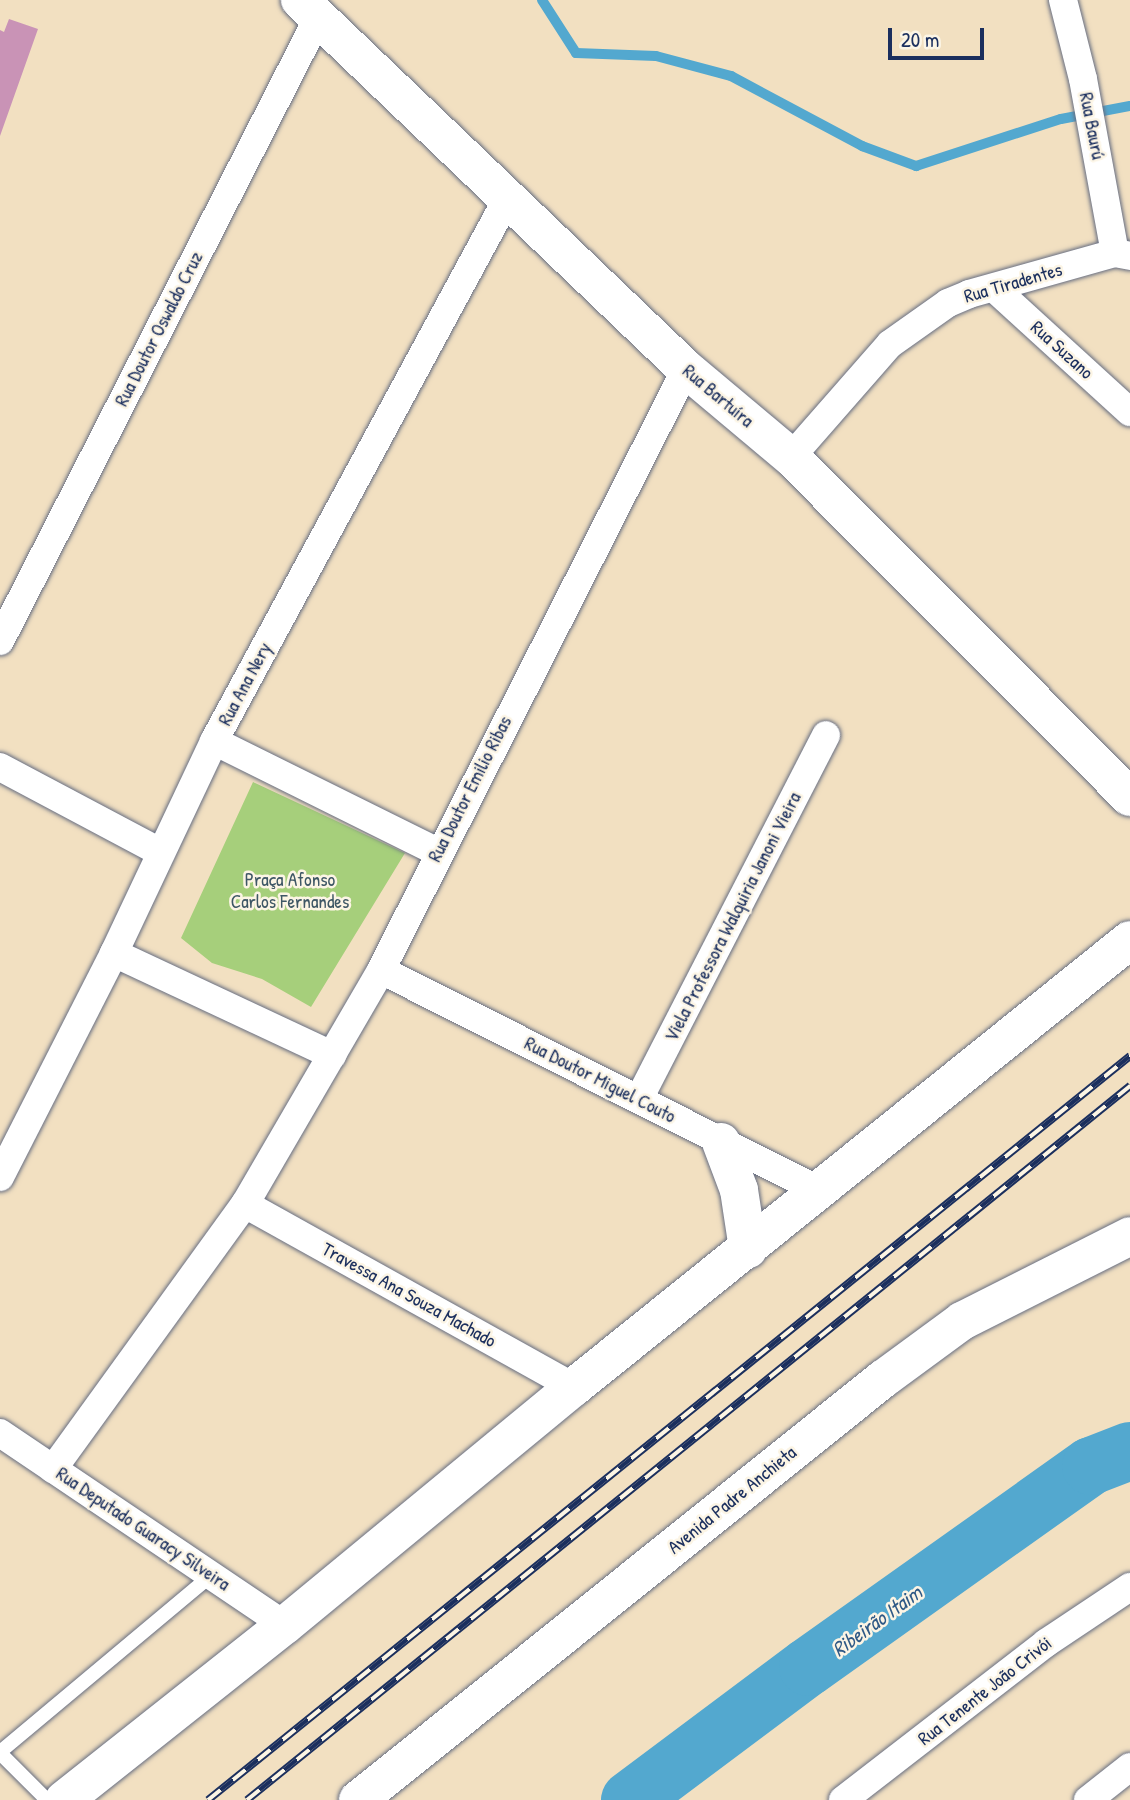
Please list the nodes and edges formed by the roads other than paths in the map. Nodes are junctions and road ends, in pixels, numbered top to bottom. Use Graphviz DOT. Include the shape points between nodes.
graph roads {
  1 [pos="1063,0"];
  2 [pos="309,9"];
  3 [pos="507,199"];
  4 [pos="1122,255"];
  5 [pos="995,288"];
  6 [pos="686,369"];
  7 [pos="1130,412"];
  8 [pos="791,457"];
  9 [pos="0,641"];
  10 [pos="826,735"];
  11 [pos="214,741"];
  12 [pos="0,767"];
  13 [pos="1130,797"];
  14 [pos="160,852"];
  15 [pos="438,852"];
  16 [pos="1130,940"];
  17 [pos="114,953"];
  18 [pos="381,970"];
  19 [pos="331,1055"];
  20 [pos="639,1100"];
  21 [pos="721,1142"];
  22 [pos="0,1177"];
  23 [pos="820,1191"];
  24 [pos="245,1204"];
  25 [pos="1130,1236"];
  26 [pos="748,1249"];
  27 [pos="574,1387"];
  28 [pos="0,1433"];
  29 [pos="53,1469"];
  30 [pos="212,1575"];
  31 [pos="1130,1587"];
  32 [pos="285,1625"];
  33 [pos="0,1753"];
  34 [pos="1130,1767"];
  35 [pos="47,1800"];
  36 [pos="64,1800"];
  37 [pos="358,1800"];
  38 [pos="844,1800"];
  39 [pos="1088,1800"];
  1 -- 4 [label="street, Rua Baurú"];
  2 -- 3 [label="main road, Rua Bartuíra"];
  2 -- 9 [label="street, Rua Doutor Oswaldo Cruz"];
  3 -- 6 [label="main road, Rua Bartuíra"];
  3 -- 11 [label="street, Rua Ana Nery"];
  4 -- 5 [label="street, Rua Tiradentes"];
  5 -- 7 [label="street, Rua Suzano"];
  5 -- 8 [label="street, Rua Tiradentes" via="948,303 890,344"];
  6 -- 8 [label="main road, Rua Bartuíra"];
  6 -- 15 [label="street, Rua Doutor Emilio Ribas"];
  8 -- 13 [label="main road, Rua Bartuíra"];
  10 -- 20 [label="street, Viela Professora Walquiria Janoni Vieira"];
  11 -- 14 [label="street, Rua Ana Nery"];
  11 -- 15 [label="street"];
  12 -- 14 [label="street"];
  14 -- 17 [label="street, Rua Ana Nery"];
  15 -- 18 [label="street, Rua Doutor Emilio Ribas"];
  16 -- 23 [label="main road"];
  17 -- 19 [label="street"];
  17 -- 22 [label="street, Rua Ana Nery"];
  18 -- 19 [label="street, Rua Doutor Emilio Ribas"];
  18 -- 20 [label="street, Rua Doutor Miguel Couto"];
  19 -- 24 [label="street, Rua Doutor Emilio Ribas"];
  20 -- 21 [label="street, Rua Doutor Miguel Couto"];
  21 -- 23 [label="street, Rua Doutor Miguel Couto"];
  21 -- 26 [label="main road" via="739,1191"];
  23 -- 26 [label="main road"];
  24 -- 27 [label="street, Travessa Ana Souza Machado"];
  24 -- 29 [label="street, Rua Doutor Emilio Ribas"];
  25 -- 37 [label="main road, Avenida Padre Anchieta" via="962,1321 883,1379"];
  26 -- 27 [label="main road"];
  27 -- 32 [label="main road"];
  28 -- 29 [label="street, Rua Deputado Guaracy Silveira"];
  29 -- 30 [label="street, Rua Deputado Guaracy Silveira"];
  30 -- 32 [label="street, Rua Deputado Guaracy Silveira"];
  30 -- 33 [label="lane"];
  31 -- 38 [label="street, Rua Tenente João Crivói" via="1046,1643"];
  32 -- 36 [label="main road"];
  33 -- 35 [label="lane"];
  34 -- 39 [label="street"];
}
